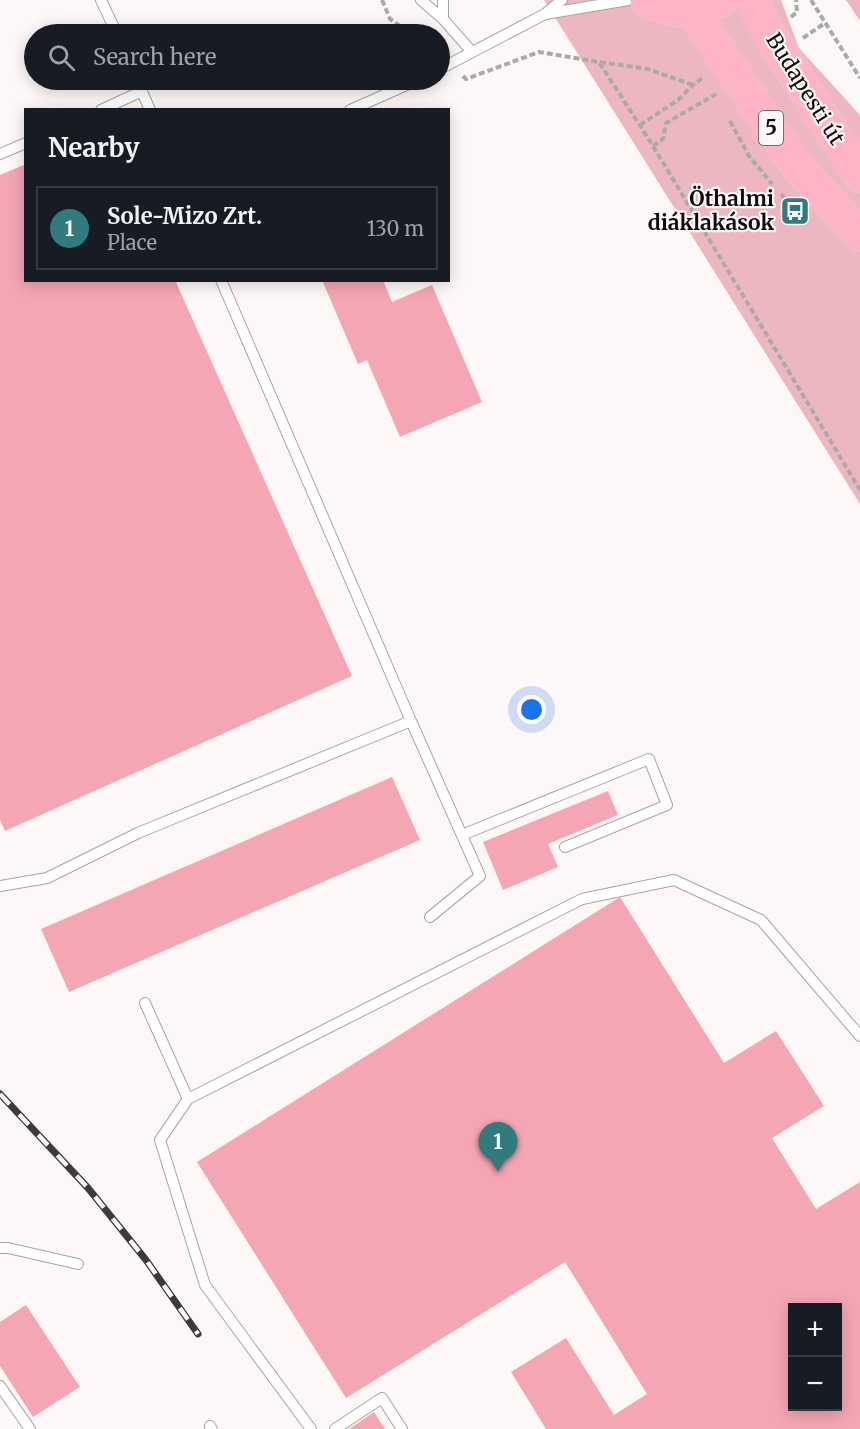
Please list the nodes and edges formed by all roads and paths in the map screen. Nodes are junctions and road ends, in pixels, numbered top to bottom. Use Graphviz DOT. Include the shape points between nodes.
graph roads {
  1 [pos="101,0"];
  2 [pos="382,0"];
  3 [pos="421,0"];
  4 [pos="443,0"];
  5 [pos="562,0"];
  6 [pos="628,0"];
  7 [pos="647,0"];
  8 [pos="722,0"];
  9 [pos="752,0"];
  10 [pos="811,0"];
  11 [pos="692,11"];
  12 [pos="545,14"];
  13 [pos="443,20"];
  14 [pos="825,23"];
  15 [pos="112,24"];
  16 [pos="397,24"];
  17 [pos="447,24"];
  18 [pos="450,28"];
  19 [pos="800,40"];
  20 [pos="472,52"];
  21 [pos="599,62"];
  22 [pos="450,64"];
  23 [pos="450,70"];
  24 [pos="860,78"];
  25 [pos="693,85"];
  26 [pos="395,90"];
  27 [pos="142,91"];
  28 [pos="721,91"];
  29 [pos="105,108"];
  30 [pos="149,108"];
  31 [pos="355,108"];
  32 [pos="24,144"];
  33 [pos="653,146"];
  34 [pos="0,154"];
  35 [pos="860,176"];
  36 [pos="860,236"];
  37 [pos="222,282"];
  38 [pos="860,489"];
  39 [pos="411,721"];
  40 [pos="462,835"];
  41 [pos="564,847"];
  42 [pos="0,886"];
  43 [pos="430,917"];
  44 [pos="145,1003"];
  45 [pos="860,1036"];
  46 [pos="188,1099"];
  47 [pos="0,1248"];
  48 [pos="78,1264"];
  49 [pos="0,1386"];
  50 [pos="30,1429"];
  51 [pos="311,1429"];
  52 [pos="334,1429"];
  53 [pos="402,1429"];
  1 -- 15 [label="lane"];
  2 -- 16 [label="path" via="390,19"];
  3 -- 13 [label="lane"];
  4 -- 13 [label="lane"];
  5 -- 12 [label="lane"];
  6 -- 12 [label="lane"];
  7 -- 11 [label="main road" via="666,9"];
  8 -- 11 [label="main road"];
  9 -- 35 [label="main road, Budapesti út / 5" via="769,34"];
  10 -- 14 [label="path"];
  11 -- 36 [label="main road, 5" via="798,168"];
  12 -- 20 [label="lane"];
  13 -- 17 [label="lane"];
  14 -- 19 [label="path"];
  14 -- 24 [label="path"];
  18 -- 20 [label="lane"];
  20 -- 22 [label="lane"];
  21 -- 23 [label="path" via="539,52 466,79"];
  21 -- 25 [label="path" via="648,69"];
  21 -- 33 [label="path"];
  26 -- 31 [label="lane"];
  27 -- 29 [label="lane"];
  27 -- 30 [label="lane"];
  28 -- 33 [label="path" via="666,123 663,139"];
  32 -- 34 [label="lane"];
  33 -- 38 [label="path"];
  37 -- 39 [label="lane"];
  39 -- 40 [label="lane"];
  39 -- 42 [label="lane" via="138,833 47,878"];
  40 -- 41 [label="lane" via="649,759 668,805"];
  40 -- 43 [label="lane" via="480,876"];
  44 -- 46 [label="lane"];
  45 -- 46 [label="lane" via="762,920 674,880 582,899"];
  46 -- 51 [label="lane" via="160,1140 205,1285"];
  47 -- 48 [label="lane"];
  49 -- 50 [label="lane"];
  52 -- 53 [label="lane" via="382,1398"];
}
